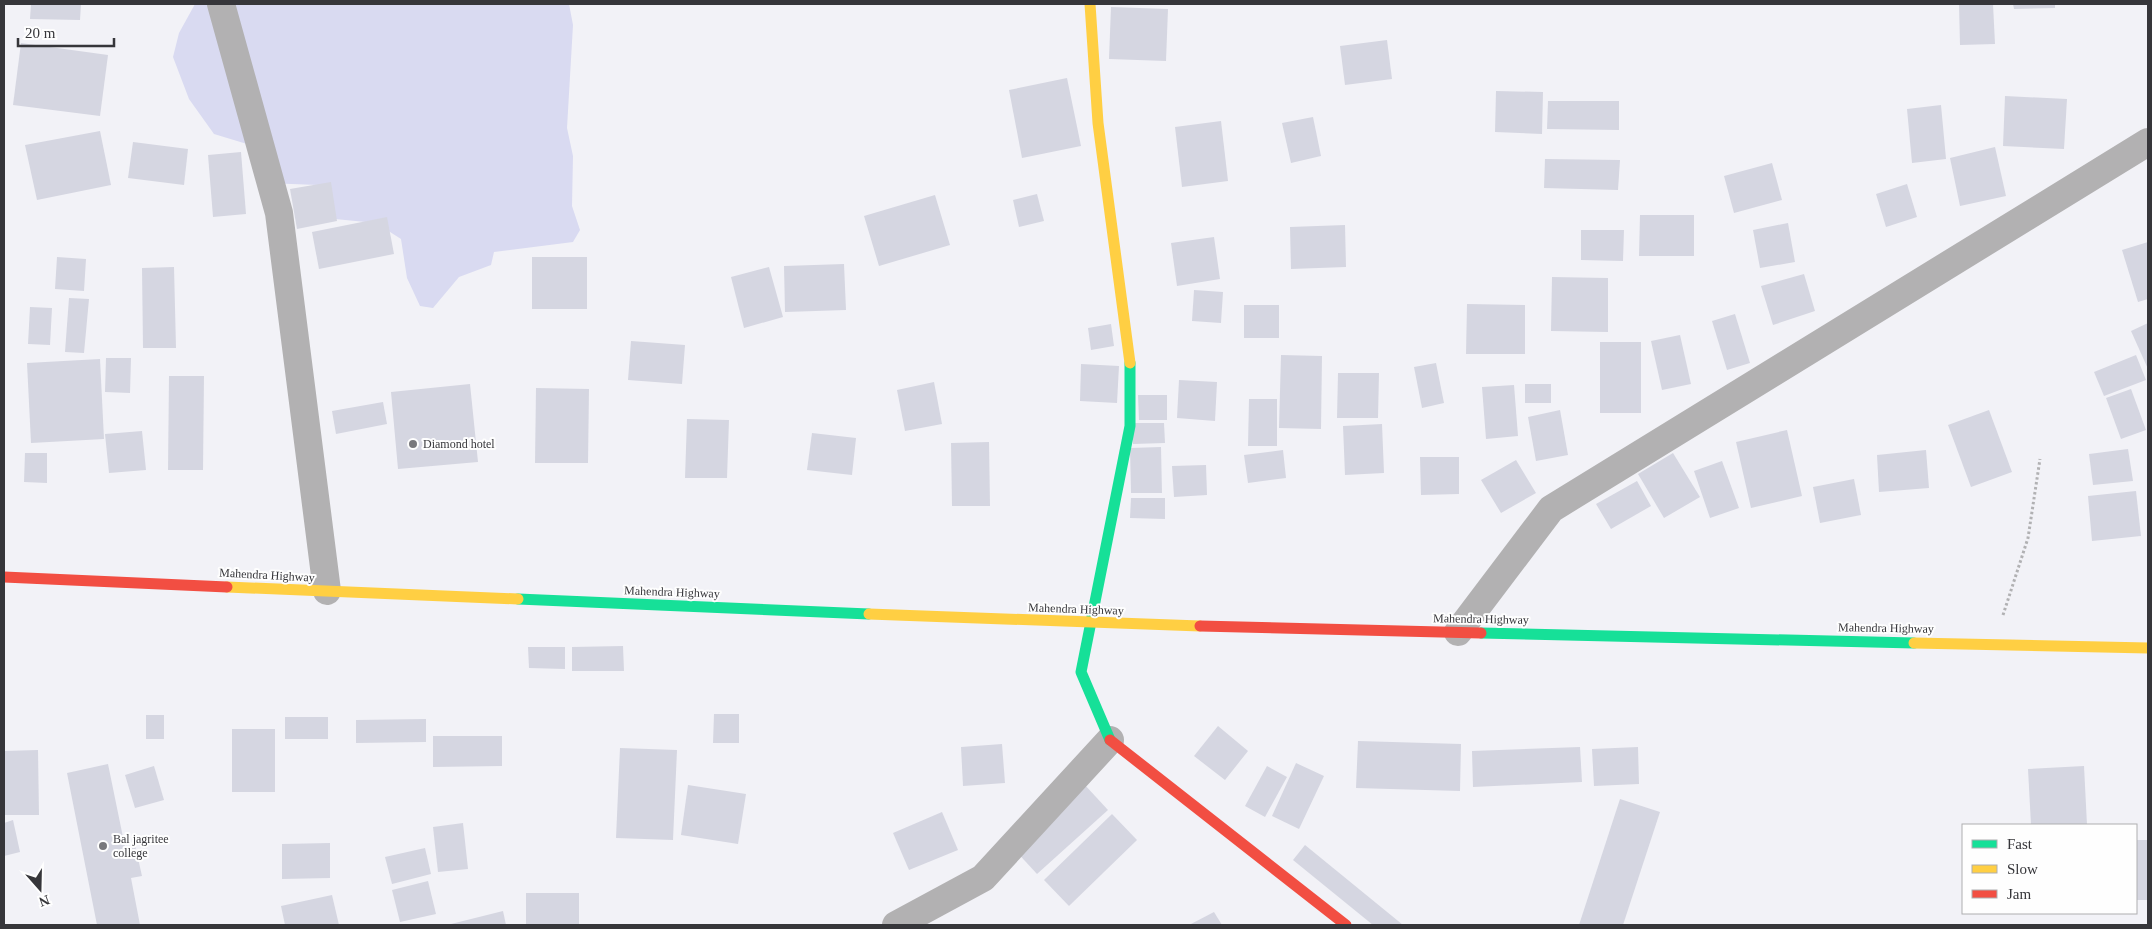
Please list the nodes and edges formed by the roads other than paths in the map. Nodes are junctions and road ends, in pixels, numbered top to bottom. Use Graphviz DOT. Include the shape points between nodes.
graph roads {
  1 [pos="221,4"];
  2 [pos="1090,4"];
  3 [pos="2148,142"];
  4 [pos="4,577"];
  5 [pos="327,591"];
  6 [pos="1091,624"];
  7 [pos="1458,632"];
  8 [pos="2148,648"];
  9 [pos="1110,740"];
  10 [pos="896,925"];
  11 [pos="1346,925"];
  1 -- 5 [label="street" via="279,213"];
  2 -- 6 [label="main road" via="1098,123 1130,354 1130,426"];
  3 -- 7 [label="street" via="1552,509"];
  4 -- 5 [label="main road, Mahendra Highway"];
  5 -- 6 [label="main road, Mahendra Highway"];
  6 -- 7 [label="main road, Mahendra Highway"];
  6 -- 9 [label="main road" via="1081,672"];
  7 -- 8 [label="main road, Mahendra Highway"];
  9 -- 10 [label="street" via="983,878"];
  9 -- 11 [label="main road"];
}
